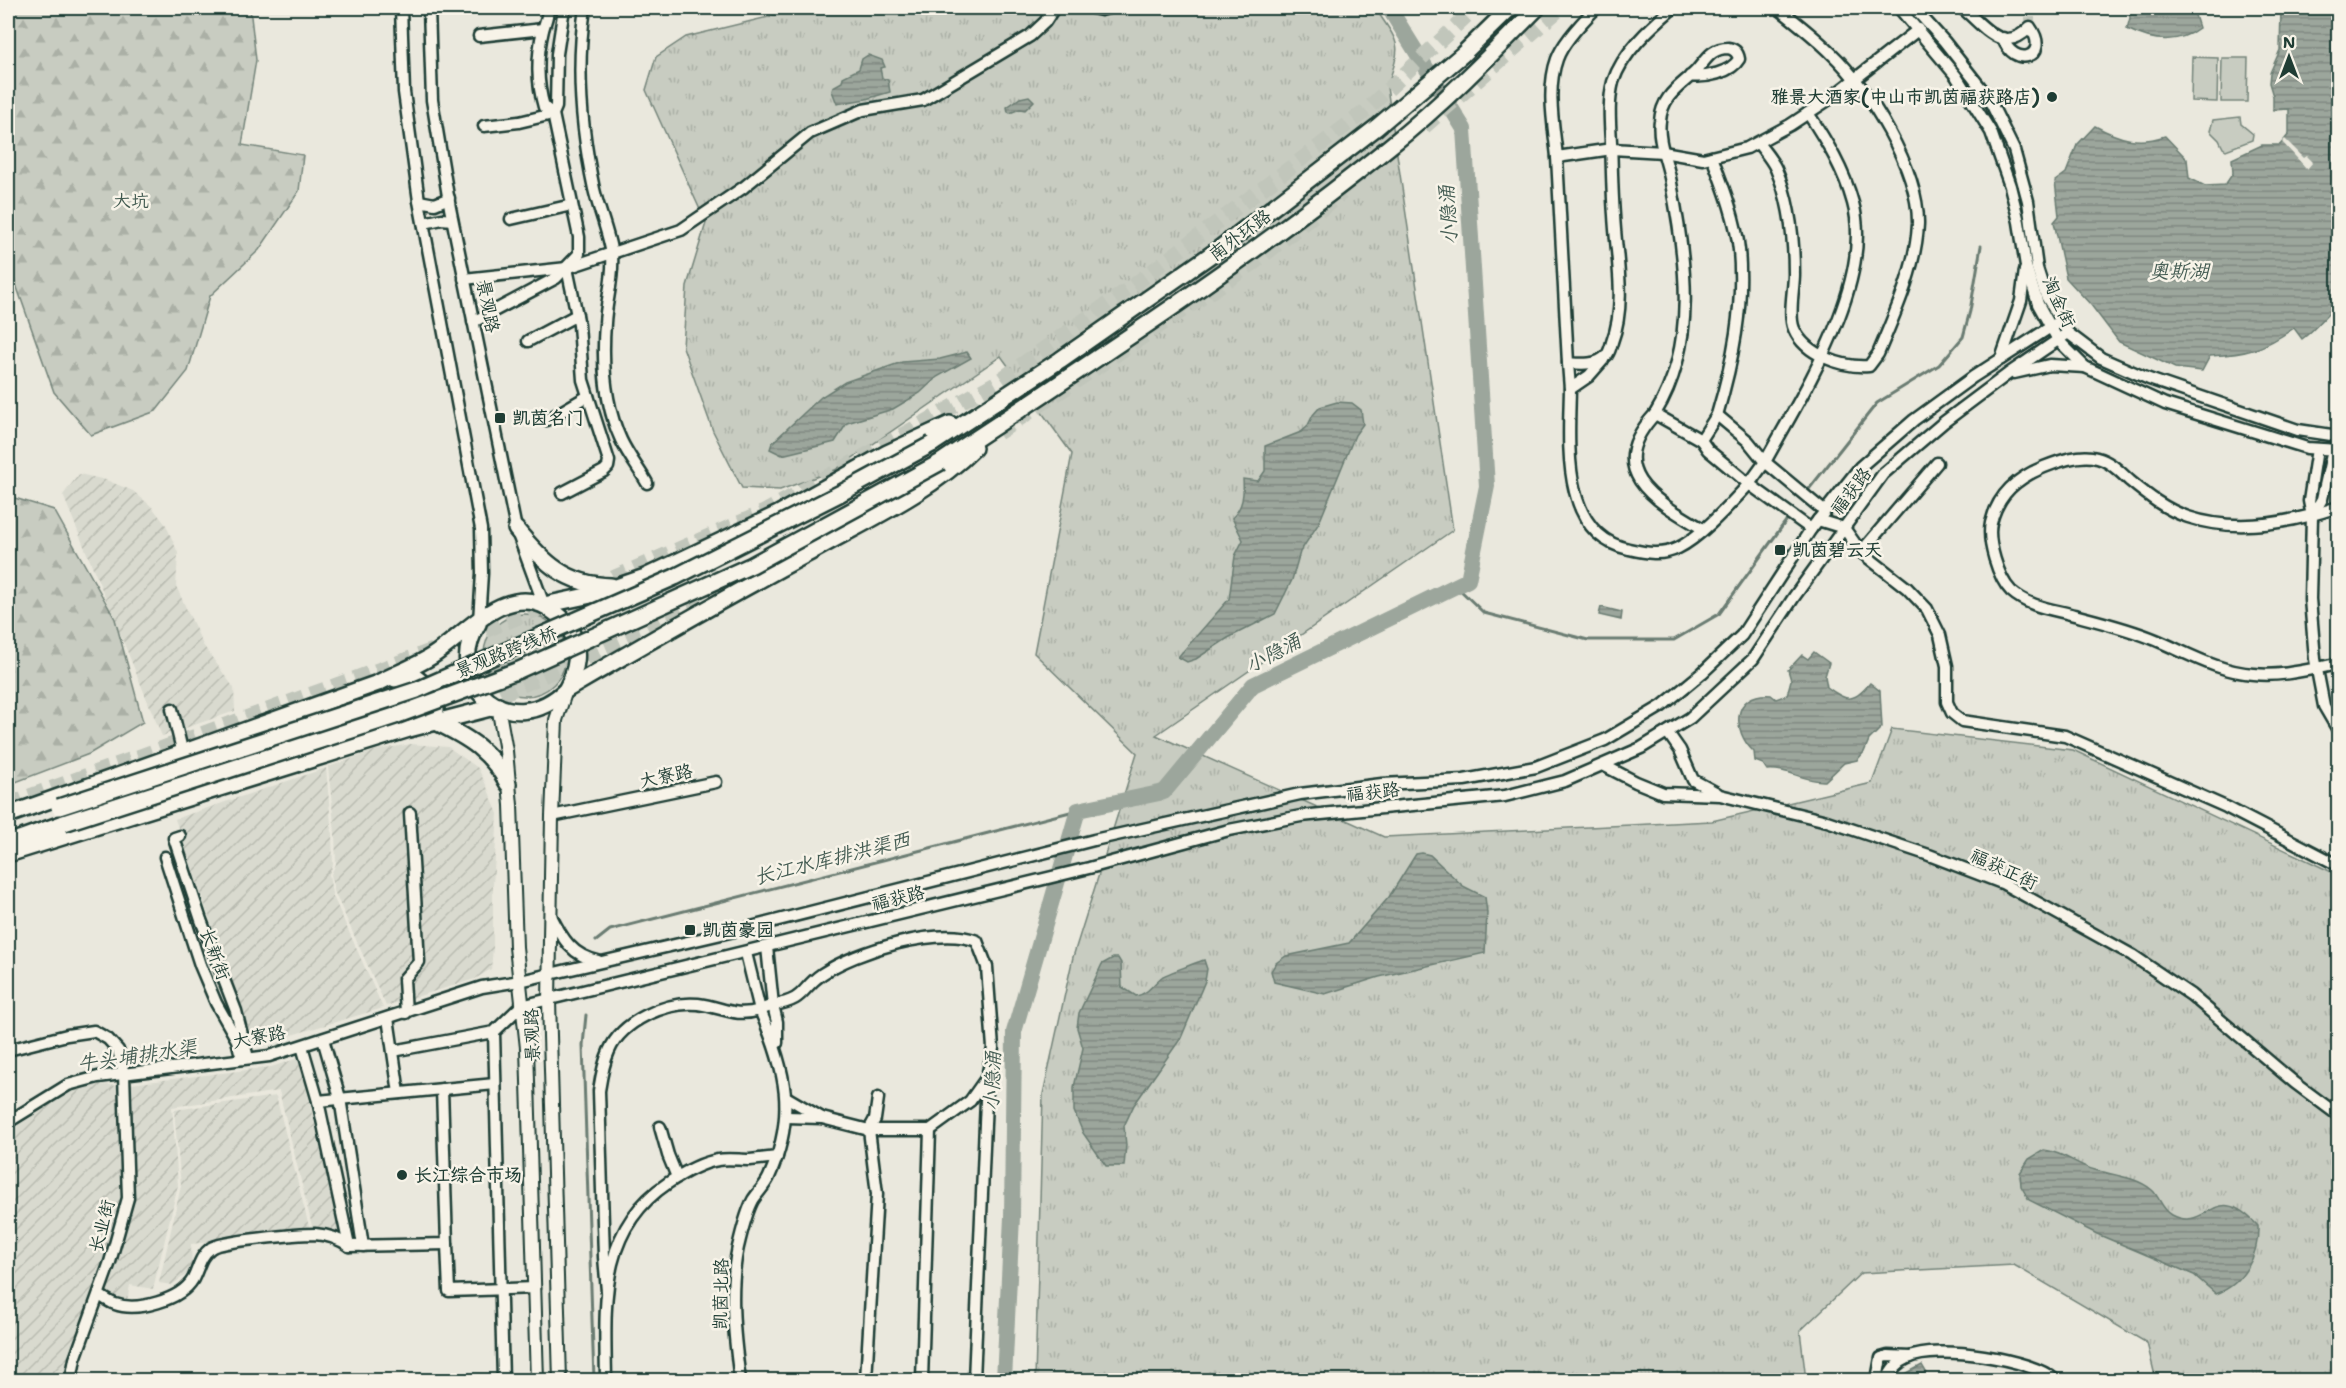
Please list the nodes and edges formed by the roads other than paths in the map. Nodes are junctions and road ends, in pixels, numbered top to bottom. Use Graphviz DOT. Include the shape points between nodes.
graph roads {
  1 [pos="401,8"];
  2 [pos="429,8"];
  3 [pos="548,8"];
  4 [pos="564,8"];
  5 [pos="585,8"];
  6 [pos="1054,8"];
  7 [pos="1092,8"];
  8 [pos="1108,8"];
  9 [pos="1510,8"];
  10 [pos="1537,8"];
  11 [pos="1596,8"];
  12 [pos="1673,8"];
  13 [pos="1778,8"];
  14 [pos="1899,8"];
  15 [pos="1914,8"];
  16 [pos="1962,8"];
  17 [pos="1974,12"];
  18 [pos="543,29"];
  19 [pos="1919,29"];
  20 [pos="479,36"];
  21 [pos="2002,38"];
  22 [pos="1690,76"];
  23 [pos="1853,80"];
  24 [pos="1808,113"];
  25 [pos="553,114"];
  26 [pos="484,126"];
  27 [pos="1758,142"];
  28 [pos="1612,149"];
  29 [pos="1663,152"];
  30 [pos="1557,157"];
  31 [pos="1712,157"];
  32 [pos="448,198"];
  33 [pos="419,201"];
  34 [pos="572,206"];
  35 [pos="511,219"];
  36 [pos="452,220"];
  37 [pos="424,223"];
  38 [pos="612,254"];
  39 [pos="2026,266"];
  40 [pos="567,268"];
  41 [pos="464,279"];
  42 [pos="577,315"];
  43 [pos="473,322"];
  44 [pos="2056,324"];
  45 [pos="2068,333"];
  46 [pos="2058,340"];
  47 [pos="528,341"];
  48 [pos="1607,355"];
  49 [pos="1822,356"];
  50 [pos="2001,359"];
  51 [pos="1568,363"];
  52 [pos="2085,367"];
  53 [pos="2008,374"];
  54 [pos="1570,389"];
  55 [pos="588,396"];
  56 [pos="986,409"];
  57 [pos="1655,414"];
  58 [pos="1717,415"];
  59 [pos="547,420"];
  60 [pos="995,426"];
  61 [pos="2326,435"];
  62 [pos="2338,436"];
  63 [pos="1701,440"];
  64 [pos="932,444"];
  65 [pos="2328,450"];
  66 [pos="941,462"];
  67 [pos="1765,462"];
  68 [pos="1936,463"];
  69 [pos="647,483"];
  70 [pos="1749,484"];
  71 [pos="562,493"];
  72 [pos="2338,507"];
  73 [pos="1821,516"];
  74 [pos="2312,516"];
  75 [pos="1844,528"];
  76 [pos="516,529"];
  77 [pos="1703,529"];
  78 [pos="1811,529"];
  79 [pos="1861,552"];
  80 [pos="620,586"];
  81 [pos="544,605"];
  82 [pos="479,621"];
  83 [pos="2338,664"];
  84 [pos="2316,668"];
  85 [pos="378,683"];
  86 [pos="566,690"];
  87 [pos="498,706"];
  88 [pos="172,709"];
  89 [pos="436,722"];
  90 [pos="409,729"];
  91 [pos="2338,730"];
  92 [pos="1668,733"];
  93 [pos="183,754"];
  94 [pos="1603,765"];
  95 [pos="716,782"];
  96 [pos="508,784"];
  97 [pos="1720,795"];
  98 [pos="410,813"];
  99 [pos="8,815"];
  100 [pos="552,816"];
  101 [pos="8,824"];
  102 [pos="180,836"];
  103 [pos="8,843"];
  104 [pos="8,854"];
  105 [pos="165,857"];
  106 [pos="2338,866"];
  107 [pos="551,916"];
  108 [pos="767,947"];
  109 [pos="746,952"];
  110 [pos="601,961"];
  111 [pos="550,973"];
  112 [pos="520,981"];
  113 [pos="549,1001"];
  114 [pos="773,1005"];
  115 [pos="521,1006"];
  116 [pos="760,1010"];
  117 [pos="406,1013"];
  118 [pos="388,1018"];
  119 [pos="494,1032"];
  120 [pos="323,1039"];
  121 [pos="302,1046"];
  122 [pos="777,1049"];
  123 [pos="8,1050"];
  124 [pos="393,1051"];
  125 [pos="245,1058"];
  126 [pos="123,1071"];
  127 [pos="987,1077"];
  128 [pos="495,1084"];
  129 [pos="442,1089"];
  130 [pos="399,1093"];
  131 [pos="786,1097"];
  132 [pos="340,1098"];
  133 [pos="878,1098"];
  134 [pos="318,1101"];
  135 [pos="2338,1115"];
  136 [pos="786,1118"];
  137 [pos="822,1118"];
  138 [pos="8,1122"];
  139 [pos="660,1127"];
  140 [pos="869,1130"];
  141 [pos="930,1130"];
  142 [pos="777,1157"];
  143 [pos="677,1177"];
  144 [pos="447,1244"];
  145 [pos="349,1246"];
  146 [pos="363,1246"];
  147 [pos="535,1288"];
  148 [pos="501,1289"];
  149 [pos="607,1291"];
  150 [pos="99,1295"];
  151 [pos="71,1380"];
  152 [pos="503,1380"];
  153 [pos="537,1380"];
  154 [pos="561,1380"];
  155 [pos="606,1380"];
  156 [pos="740,1380"];
  157 [pos="866,1380"];
  158 [pos="922,1380"];
  159 [pos="974,1380"];
  160 [pos="1886,1380"];
  161 [pos="2055,1380"];
  1 -- 33 [label="street" via="404,92"];
  2 -- 32 [label="street, 景观路" via="432,100"];
  3 -- 18 [label="street"];
  4 -- 25 [label="street" via="556,54"];
  5 -- 38 [label="street" via="580,40 581,111 594,189"];
  6 -- 38 [label="street" via="1030,36 923,100 863,110 810,133 744,188 681,230"];
  7 -- 8 [label="street"];
  9 -- 56 [label="highway, 南外环路" via="1463,54 1377,126 1219,249"];
  10 -- 60 [label="highway, 南外环路" via="1474,73 1390,147 1226,271"];
  11 -- 30 [label="street" via="1557,59 1552,86"];
  12 -- 28 [label="street" via="1621,64 1613,83 1610,111"];
  13 -- 23 [label="street" via="1832,53"];
  14 -- 19 [label="street, 淘金街"];
  15 -- 44 [label="street" via="1988,97 2014,150 2028,201 2037,268"];
  16 -- 17 [label="street"];
  17 -- 21 [label="street" via="1980,27"];
  18 -- 20 [label="street"];
  18 -- 25 [label="street" via="538,69 541,95 546,111"];
  19 -- 23 [label="street"];
  19 -- 39 [label="street, 淘金街" via="1956,76 1991,132 2010,186"];
  22 -- 29 [label="street" via="1673,89 1665,102 1659,121"];
  23 -- 24 [label="street"];
  23 -- 49 [label="street" via="1872,104 1905,164 1915,193 1918,223 1913,258 1878,354 1869,366 1852,367"];
  24 -- 27 [label="street"];
  24 -- 49 [label="street" via="1834,152 1854,203 1858,233 1845,301"];
  25 -- 26 [label="street"];
  25 -- 34 [label="street"];
  27 -- 31 [label="street"];
  27 -- 49 [label="street" via="1776,168 1791,229 1794,331"];
  28 -- 29 [label="street"];
  28 -- 30 [label="street"];
  28 -- 48 [label="street" via="1620,281 1615,334"];
  29 -- 31 [label="street" via="1702,159"];
  29 -- 57 [label="street" via="1683,247 1684,307 1674,377"];
  30 -- 51 [label="street"];
  31 -- 58 [label="street" via="1739,248 1740,285 1734,350"];
  32 -- 33 [label="street" via="435,204"];
  32 -- 36 [label="street, 景观路"];
  33 -- 37 [label="street"];
  34 -- 35 [label="street"];
  34 -- 40 [label="street" via="580,248"];
  36 -- 37 [label="street"];
  36 -- 41 [label="street, 景观路"];
  37 -- 82 [label="street" via="481,529"];
  38 -- 40 [label="street"];
  38 -- 69 [label="street" via="603,373 621,440"];
  39 -- 44 [label="street, 淘金街" via="2038,304"];
  39 -- 50 [label="street" via="2021,301"];
  40 -- 41 [label="street"];
  40 -- 42 [label="street"];
  40 -- 43 [label="street" via="556,278"];
  41 -- 43 [label="street, 景观路"];
  42 -- 47 [label="street"];
  42 -- 55 [label="street"];
  43 -- 76 [label="street, 景观路"];
  44 -- 45 [label="street, 淘金街"];
  44 -- 46 [label="street, 淘金街"];
  44 -- 50 [label="street, 福获路"];
  45 -- 46 [label="street, 福获路"];
  45 -- 61 [label="street, 淘金街" via="2101,358 2149,380 2234,410"];
  46 -- 52 [label="street, 淘金街"];
  46 -- 53 [label="street, 福获路"];
  48 -- 51 [label="street" via="1584,364"];
  48 -- 54 [label="street"];
  49 -- 67 [label="street"];
  50 -- 73 [label="street, 福获路" via="1914,420 1869,459"];
  51 -- 54 [label="street"];
  52 -- 53 [label="street" via="2050,365"];
  52 -- 65 [label="street, 淘金街" via="2165,404 2264,436"];
  53 -- 75 [label="street, 福获路" via="1883,474"];
  54 -- 77 [label="street" via="1569,441 1574,489 1586,519 1599,536 1623,548 1665,553"];
  55 -- 59 [label="street"];
  55 -- 71 [label="street" via="608,466"];
  56 -- 64 [label="highway, 南外环路"];
  56 -- 80 [label="highway" via="908,442 778,514"];
  57 -- 63 [label="street"];
  57 -- 77 [label="street" via="1641,429 1634,445 1632,462 1638,478 1656,498"];
  58 -- 63 [label="street"];
  58 -- 67 [label="street" via="1748,441"];
  60 -- 66 [label="highway, 南外环路"];
  60 -- 86 [label="highway" via="955,466 910,496"];
  61 -- 62 [label="street, 淘金街"];
  61 -- 65 [label="street"];
  63 -- 70 [label="street"];
  64 -- 101 [label="highway, 景观路跨线桥, bridge" via="675,577 417,690"];
  65 -- 74 [label="street" via="2322,499"];
  65 -- 74 [label="street" via="2309,501"];
  66 -- 103 [label="highway, 景观路跨线桥, bridge" via="752,565 519,670 395,716"];
  67 -- 70 [label="street"];
  67 -- 73 [label="street"];
  68 -- 79 [label="street"];
  70 -- 77 [label="street"];
  70 -- 78 [label="street"];
  72 -- 74 [label="street"];
  73 -- 75 [label="street"];
  73 -- 78 [label="street, 福获路"];
  74 -- 84 [label="street" via="2310,598"];
  74 -- 84 [label="street" via="2224,525 2186,516 2161,504 2114,467 2097,458 2081,456 2042,468 2006,491 1995,508 1990,527 1991,549 1999,570 2009,589 2025,602 2128,629 2219,667 2252,674 2298,673"];
  75 -- 79 [label="street"];
  75 -- 92 [label="street, 福获路" via="1753,658 1690,718"];
  76 -- 80 [label="highway" via="538,555 572,578"];
  76 -- 81 [label="street, 景观路"];
  78 -- 110 [label="street, 福获路" via="1742,635 1702,673 1662,706 1605,740 1536,767 1464,780 1300,794 1094,840"];
  79 -- 106 [label="street" via="1927,609 1940,635 1947,666 1947,702 1962,722 2065,736 2226,807"];
  80 -- 81 [label="highway"];
  81 -- 82 [label="highway" via="527,601 509,603 493,609"];
  81 -- 86 [label="highway" via="558,614 576,642 578,659"];
  82 -- 85 [label="highway" via="431,657"];
  82 -- 87 [label="highway" via="467,652 468,668 479,690"];
  83 -- 84 [label="street"];
  84 -- 91 [label="street" via="2324,706"];
  85 -- 90 [label="highway" via="415,677 435,693 436,710"];
  85 -- 93 [label="highway"];
  86 -- 87 [label="highway" via="543,708 518,711"];
  86 -- 100 [label="main road, 景观路" via="556,720"];
  87 -- 89 [label="highway"];
  87 -- 96 [label="main road, 景观路"];
  88 -- 93 [label="street"];
  89 -- 90 [label="highway"];
  89 -- 96 [label="highway" via="474,743 499,766"];
  90 -- 104 [label="highway"];
  92 -- 94 [label="street, 福获路"];
  92 -- 97 [label="street" via="1693,780"];
  93 -- 99 [label="highway"];
  94 -- 97 [label="street, 福获正街" via="1663,793"];
  94 -- 108 [label="street, 福获路" via="1565,781 1505,796 1301,816 1229,830"];
  95 -- 100 [label="street, 大寮路"];
  96 -- 112 [label="main road, 景观路"];
  97 -- 135 [label="street, 福获正街" via="1827,821 2002,883 2132,955 2191,995"];
  98 -- 117 [label="street" via="419,962 404,979"];
  100 -- 107 [label="main road, 景观路"];
  102 -- 125 [label="street" via="174,838 236,1011"];
  105 -- 125 [label="street, 长新街" via="200,965"];
  107 -- 110 [label="street" via="563,940 578,955"];
  107 -- 111 [label="main road, 景观路"];
  108 -- 109 [label="street, 福获路"];
  108 -- 114 [label="street"];
  109 -- 113 [label="street, 福获路"];
  109 -- 116 [label="street"];
  110 -- 111 [label="street, 福获路"];
  111 -- 112 [label="street, 福获路"];
  111 -- 113 [label="main road, 景观路"];
  112 -- 115 [label="main road, 景观路"];
  112 -- 117 [label="street, 大寮路" via="482,987"];
  113 -- 115 [label="street, 福获路"];
  113 -- 154 [label="main road, 景观路"];
  114 -- 116 [label="street"];
  114 -- 122 [label="street"];
  114 -- 127 [label="street" via="788,1003 819,975 843,961 931,936 963,936 977,941 987,967 993,1048"];
  115 -- 119 [label="street"];
  115 -- 147 [label="main road, 景观路" via="527,1048"];
  116 -- 122 [label="street"];
  116 -- 149 [label="street" via="732,1013 696,1004 655,1011 621,1033 609,1049 599,1091"];
  117 -- 118 [label="street, 大寮路"];
  118 -- 120 [label="street, 大寮路"];
  118 -- 124 [label="street"];
  119 -- 124 [label="street"];
  119 -- 128 [label="street"];
  120 -- 121 [label="street, 大寮路"];
  120 -- 132 [label="street"];
  121 -- 125 [label="street, 大寮路"];
  121 -- 134 [label="street"];
  122 -- 131 [label="street, 凯茵北路"];
  123 -- 126 [label="street" via="94,1031 118,1050"];
  124 -- 130 [label="street"];
  125 -- 126 [label="street, 大寮路"];
  126 -- 138 [label="street, 大寮路" via="68,1085"];
  126 -- 150 [label="street, 长业街" via="128,1198"];
  127 -- 141 [label="street" via="970,1101"];
  127 -- 159 [label="street"];
  128 -- 129 [label="street"];
  128 -- 148 [label="street"];
  129 -- 130 [label="street"];
  129 -- 144 [label="street"];
  130 -- 132 [label="street"];
  131 -- 136 [label="street, 凯茵北路"];
  131 -- 137 [label="street"];
  132 -- 134 [label="street"];
  132 -- 146 [label="street"];
  133 -- 140 [label="street"];
  134 -- 145 [label="street"];
  136 -- 137 [label="street"];
  136 -- 142 [label="street, 凯茵北路"];
  137 -- 140 [label="street"];
  139 -- 143 [label="street"];
  140 -- 141 [label="street"];
  140 -- 157 [label="street" via="877,1194"];
  141 -- 158 [label="street"];
  142 -- 143 [label="street" via="718,1160"];
  142 -- 156 [label="street, 凯茵北路" via="768,1180 752,1201 739,1240 733,1289"];
  143 -- 149 [label="street" via="641,1206 624,1228 615,1247"];
  144 -- 146 [label="street"];
  144 -- 148 [label="street" via="449,1291"];
  145 -- 146 [label="street"];
  145 -- 150 [label="street" via="339,1239 314,1234 213,1246 201,1258 192,1281 172,1297 143,1307 116,1305"];
  147 -- 148 [label="street"];
  147 -- 153 [label="main road, 景观路"];
  148 -- 152 [label="street"];
  149 -- 155 [label="street"];
  150 -- 151 [label="street, 长业街"];
  160 -- 161 [label="street" via="1893,1367 1910,1357 1936,1353 2009,1360"];
}
